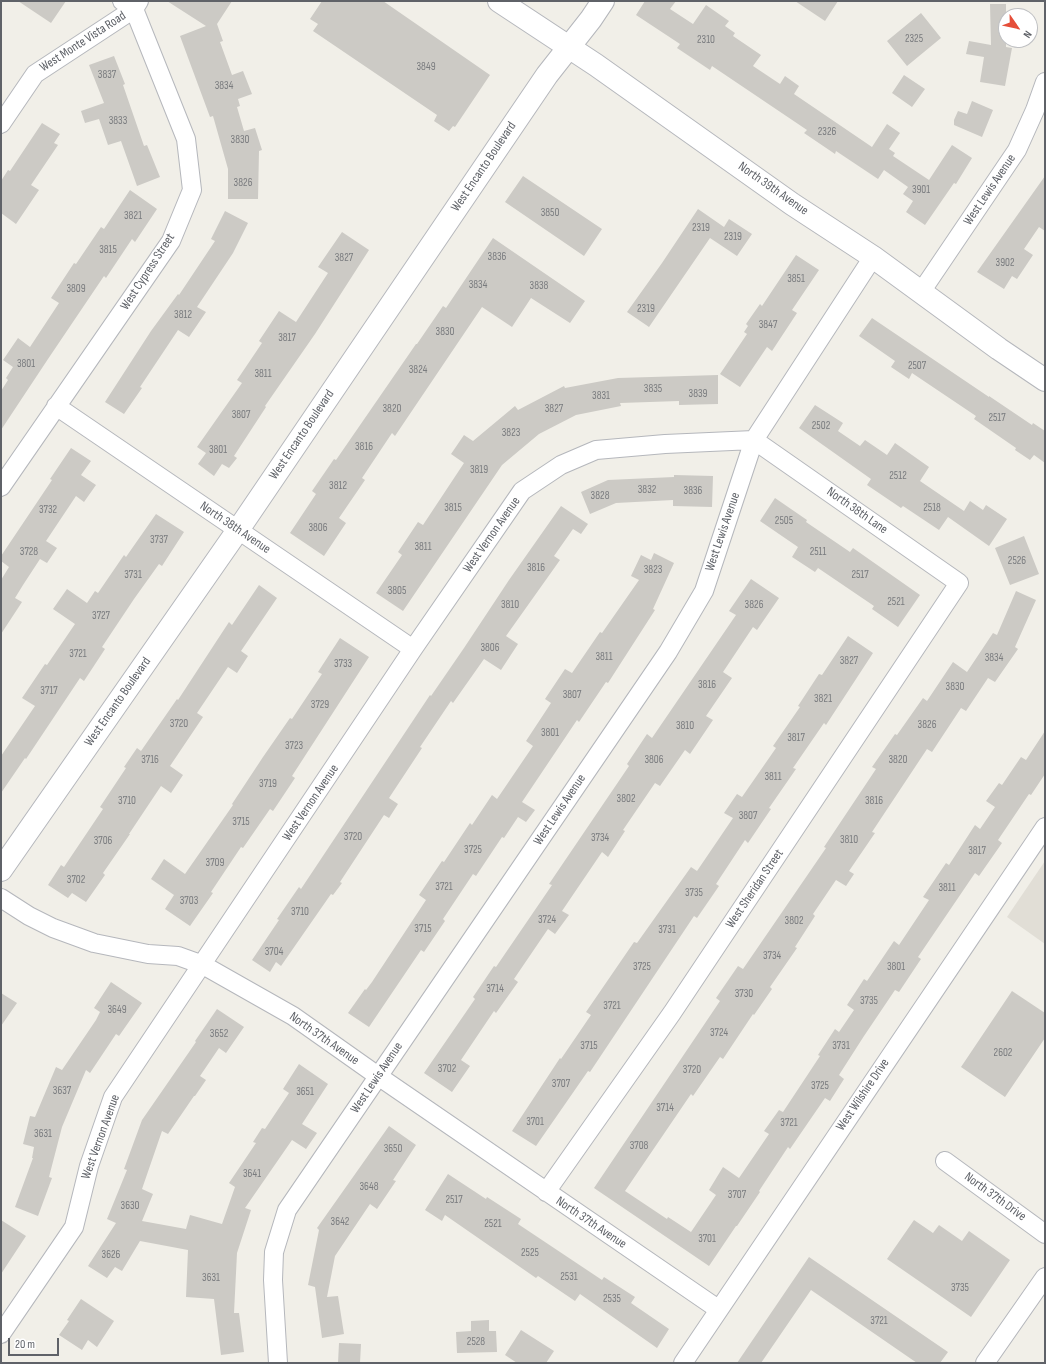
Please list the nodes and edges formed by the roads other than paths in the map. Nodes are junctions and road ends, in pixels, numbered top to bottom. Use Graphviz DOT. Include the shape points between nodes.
graph roads {
  1 [pos="498,1"];
  2 [pos="603,1"];
  3 [pos="132,4"];
  4 [pos="569,48"];
  5 [pos="1045,82"];
  6 [pos="1,124"];
  7 [pos="873,257"];
  8 [pos="921,292"];
  9 [pos="1045,380"];
  10 [pos="56,406"];
  11 [pos="754,440"];
  12 [pos="1,487"];
  13 [pos="238,530"];
  14 [pos="959,583"];
  15 [pos="413,649"];
  16 [pos="1045,827"];
  17 [pos="1,870"];
  18 [pos="1,898"];
  19 [pos="203,965"];
  20 [pos="378,1076"];
  21 [pos="945,1161"];
  22 [pos="546,1192"];
  23 [pos="1045,1234"];
  24 [pos="1045,1277"];
  25 [pos="718,1309"];
  26 [pos="1,1334"];
  27 [pos="278,1363"];
  28 [pos="683,1363"];
  29 [pos="985,1363"];
  1 -- 4 [label="street, North 39th Avenue"];
  2 -- 4 [label="street, West Encanto Boulevard"];
  3 -- 6 [label="street, West Monte Vista Road" via="35,74"];
  3 -- 10 [label="street, West Cypress Street" via="186,139 192,190 171,241"];
  4 -- 7 [label="street, North 39th Avenue" via="792,204"];
  4 -- 13 [label="street, West Encanto Boulevard" via="547,75"];
  5 -- 8 [label="street, West Lewis Avenue" via="1017,150"];
  7 -- 8 [label="street, North 39th Avenue"];
  7 -- 11 [label="street, West Lewis Avenue"];
  8 -- 9 [label="street, North 39th Avenue"];
  10 -- 12 [label="street, West Cypress Street"];
  10 -- 13 [label="street, North 38th Avenue"];
  11 -- 14 [label="street, North 38th Lane"];
  11 -- 15 [label="street, West Vernon Avenue" via="596,450 561,465 522,491"];
  11 -- 20 [label="street, West Lewis Avenue" via="704,590 668,652"];
  13 -- 15 [label="street, North 38th Avenue"];
  13 -- 17 [label="street, West Encanto Boulevard"];
  14 -- 22 [label="street, West Sheridan Street" via="672,1013"];
  15 -- 19 [label="street, West Vernon Avenue"];
  16 -- 25 [label="street, West Wilshire Drive"];
  18 -- 19 [label="street, North 37th Avenue" via="53,928 94,943 148,954 178,956"];
  19 -- 20 [label="street, North 37th Avenue" via="293,1016"];
  19 -- 26 [label="street, West Vernon Avenue" via="113,1097 89,1166 74,1227"];
  20 -- 22 [label="street, North 37th Avenue"];
  20 -- 27 [label="street, West Lewis Avenue" via="287,1210 274,1252 273,1280"];
  21 -- 23 [label="street, North 37th Drive"];
  22 -- 25 [label="street, North 37th Avenue"];
  24 -- 29 [label="street"];
  25 -- 28 [label="street, West Wilshire Drive"];
}
